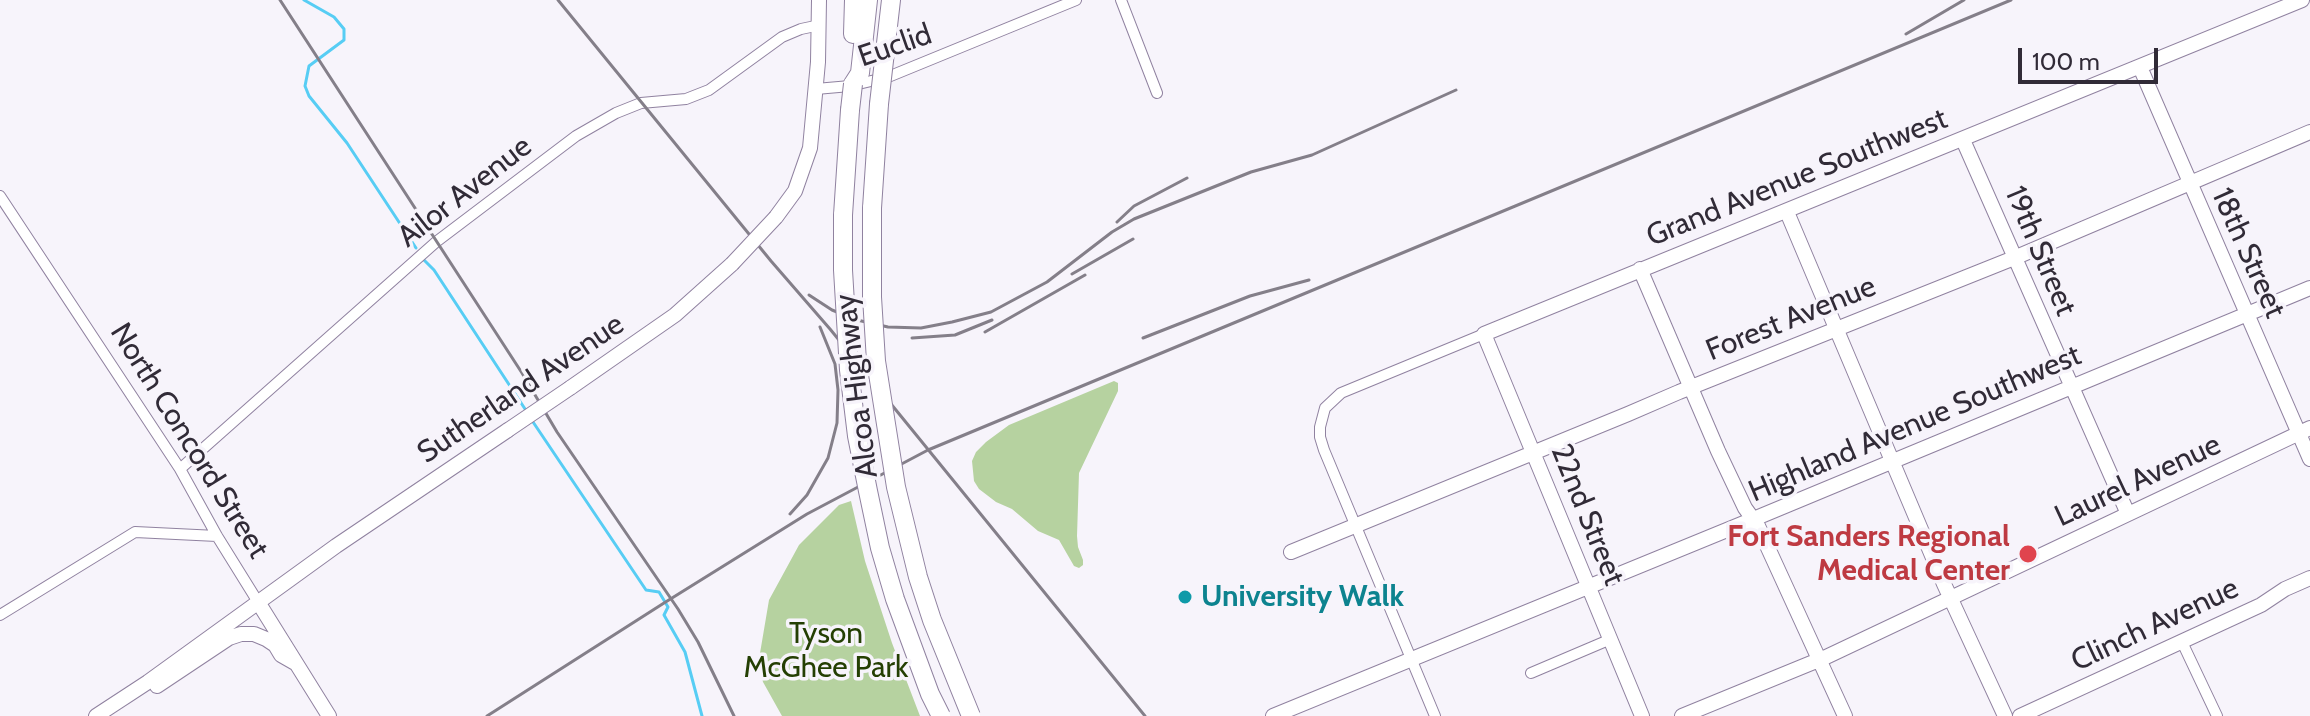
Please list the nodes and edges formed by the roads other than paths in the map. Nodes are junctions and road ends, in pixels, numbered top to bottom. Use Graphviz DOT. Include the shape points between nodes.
graph roads {
  1 [pos="819,0"];
  2 [pos="854,0"];
  3 [pos="868,0"];
  4 [pos="891,0"];
  5 [pos="903,0"];
  6 [pos="1076,0"];
  7 [pos="1121,0"];
  8 [pos="2302,0"];
  9 [pos="820,25"];
  10 [pos="886,45"];
  11 [pos="857,57"];
  12 [pos="2140,67"];
  13 [pos="816,89"];
  14 [pos="1157,93"];
  15 [pos="2310,132"];
  16 [pos="1963,140"];
  17 [pos="2189,182"];
  18 [pos="0,196"];
  19 [pos="1787,212"];
  20 [pos="2014,258"];
  21 [pos="1640,269"];
  22 [pos="2310,288"];
  23 [pos="2246,314"];
  24 [pos="1837,329"];
  25 [pos="1484,334"];
  26 [pos="2070,387"];
  27 [pos="1690,388"];
  28 [pos="2304,431"];
  29 [pos="1533,453"];
  30 [pos="2310,459"];
  31 [pos="1892,461"];
  32 [pos="180,469"];
  33 [pos="2128,514"];
  34 [pos="1751,519"];
  35 [pos="1356,526"];
  36 [pos="217,536"];
  37 [pos="1291,552"];
  38 [pos="2310,578"];
  39 [pos="1588,587"];
  40 [pos="1950,598"];
  41 [pos="258,602"];
  42 [pos="0,615"];
  43 [pos="1611,639"];
  44 [pos="2182,642"];
  45 [pos="1411,658"];
  46 [pos="1819,660"];
  47 [pos="295,663"];
  48 [pos="1531,673"];
  49 [pos="141,686"];
  50 [pos="96,716"];
  51 [pos="329,716"];
  52 [pos="941,716"];
  53 [pos="971,716"];
  54 [pos="1273,716"];
  55 [pos="1435,716"];
  56 [pos="1642,716"];
  57 [pos="1682,716"];
  58 [pos="1845,716"];
  59 [pos="2005,716"];
  60 [pos="2020,716"];
  61 [pos="2217,716"];
  1 -- 9 [label="street, Sutherland Avenue"];
  2 -- 11 [label="highway"];
  3 -- 11 [label="highway"];
  4 -- 10 [label="highway, Alcoa Highway"];
  5 -- 10 [label="highway"];
  6 -- 13 [label="street, Euclid" via="888,77"];
  7 -- 14 [label="street"];
  8 -- 12 [label="street, Grand Avenue Southwest"];
  9 -- 13 [label="street, Sutherland Avenue"];
  9 -- 32 [label="street, Ailor Avenue" via="782,37 709,90 686,99 641,103 576,136 436,242"];
  10 -- 53 [label="highway, Alcoa Highway, bridge" via="872,208 876,361 896,487 918,577"];
  11 -- 52 [label="highway, Alcoa Highway, bridge" via="860,73 853,84 843,215 857,436 895,599"];
  12 -- 16 [label="street, Grand Avenue Southwest"];
  12 -- 17 [label="street, 18th Street"];
  13 -- 41 [label="street, Sutherland Avenue, bridge" via="810,148 795,191 732,264 675,315"];
  15 -- 17 [label="street, Forest Avenue"];
  16 -- 19 [label="street, Grand Avenue Southwest"];
  16 -- 20 [label="street, 19th Street"];
  17 -- 20 [label="street, Forest Avenue"];
  17 -- 23 [label="street, 18th Street"];
  18 -- 32 [label="street, North Concord Street"];
  19 -- 21 [label="street, Grand Avenue Southwest"];
  19 -- 24 [label="street"];
  20 -- 24 [label="street, Forest Avenue"];
  20 -- 26 [label="street, 19th Street"];
  21 -- 25 [label="street, Grand Avenue Southwest"];
  21 -- 27 [label="street"];
  22 -- 23 [label="street, Highland Avenue Southwest"];
  23 -- 26 [label="street, Highland Avenue Southwest"];
  23 -- 28 [label="street, 18th Street"];
  24 -- 27 [label="street, Forest Avenue"];
  24 -- 31 [label="street"];
  25 -- 29 [label="street, 22nd Street"];
  25 -- 35 [label="street, Grand Avenue Southwest" via="1332,399 1322,417 1320,437"];
  26 -- 31 [label="street, Highland Avenue Southwest"];
  26 -- 33 [label="street, 19th Street"];
  27 -- 29 [label="street, Forest Avenue"];
  27 -- 34 [label="street"];
  28 -- 30 [label="street, 18th Street"];
  28 -- 33 [label="street, Laurel Avenue"];
  29 -- 35 [label="street, Forest Avenue"];
  29 -- 39 [label="street, 22nd Street"];
  31 -- 34 [label="street, Highland Avenue Southwest"];
  31 -- 40 [label="street"];
  32 -- 36 [label="street, North Concord Street"];
  33 -- 40 [label="street, Laurel Avenue"];
  34 -- 39 [label="street, Highland Avenue Southwest"];
  34 -- 46 [label="street"];
  35 -- 37 [label="street, Forest Avenue"];
  35 -- 45 [label="street"];
  36 -- 41 [label="street, North Concord Street"];
  36 -- 42 [label="street" via="135,532"];
  38 -- 44 [label="street, Clinch Avenue"];
  39 -- 43 [label="street, 22nd Street"];
  39 -- 45 [label="street, Highland Avenue Southwest"];
  40 -- 46 [label="street, Laurel Avenue"];
  40 -- 59 [label="street"];
  41 -- 47 [label="street, North Concord Street"];
  41 -- 49 [label="street, Sutherland Avenue"];
  43 -- 48 [label="street"];
  43 -- 56 [label="street, 22nd Street"];
  44 -- 60 [label="street, Clinch Avenue"];
  44 -- 61 [label="street"];
  45 -- 54 [label="street, Highland Avenue Southwest"];
  45 -- 55 [label="street"];
  46 -- 57 [label="street, Laurel Avenue"];
  46 -- 58 [label="street"];
  47 -- 49 [label="street" via="266,639 241,634 157,686"];
  47 -- 51 [label="street, North Concord Street"];
  49 -- 50 [label="street, Sutherland Avenue"];
}
